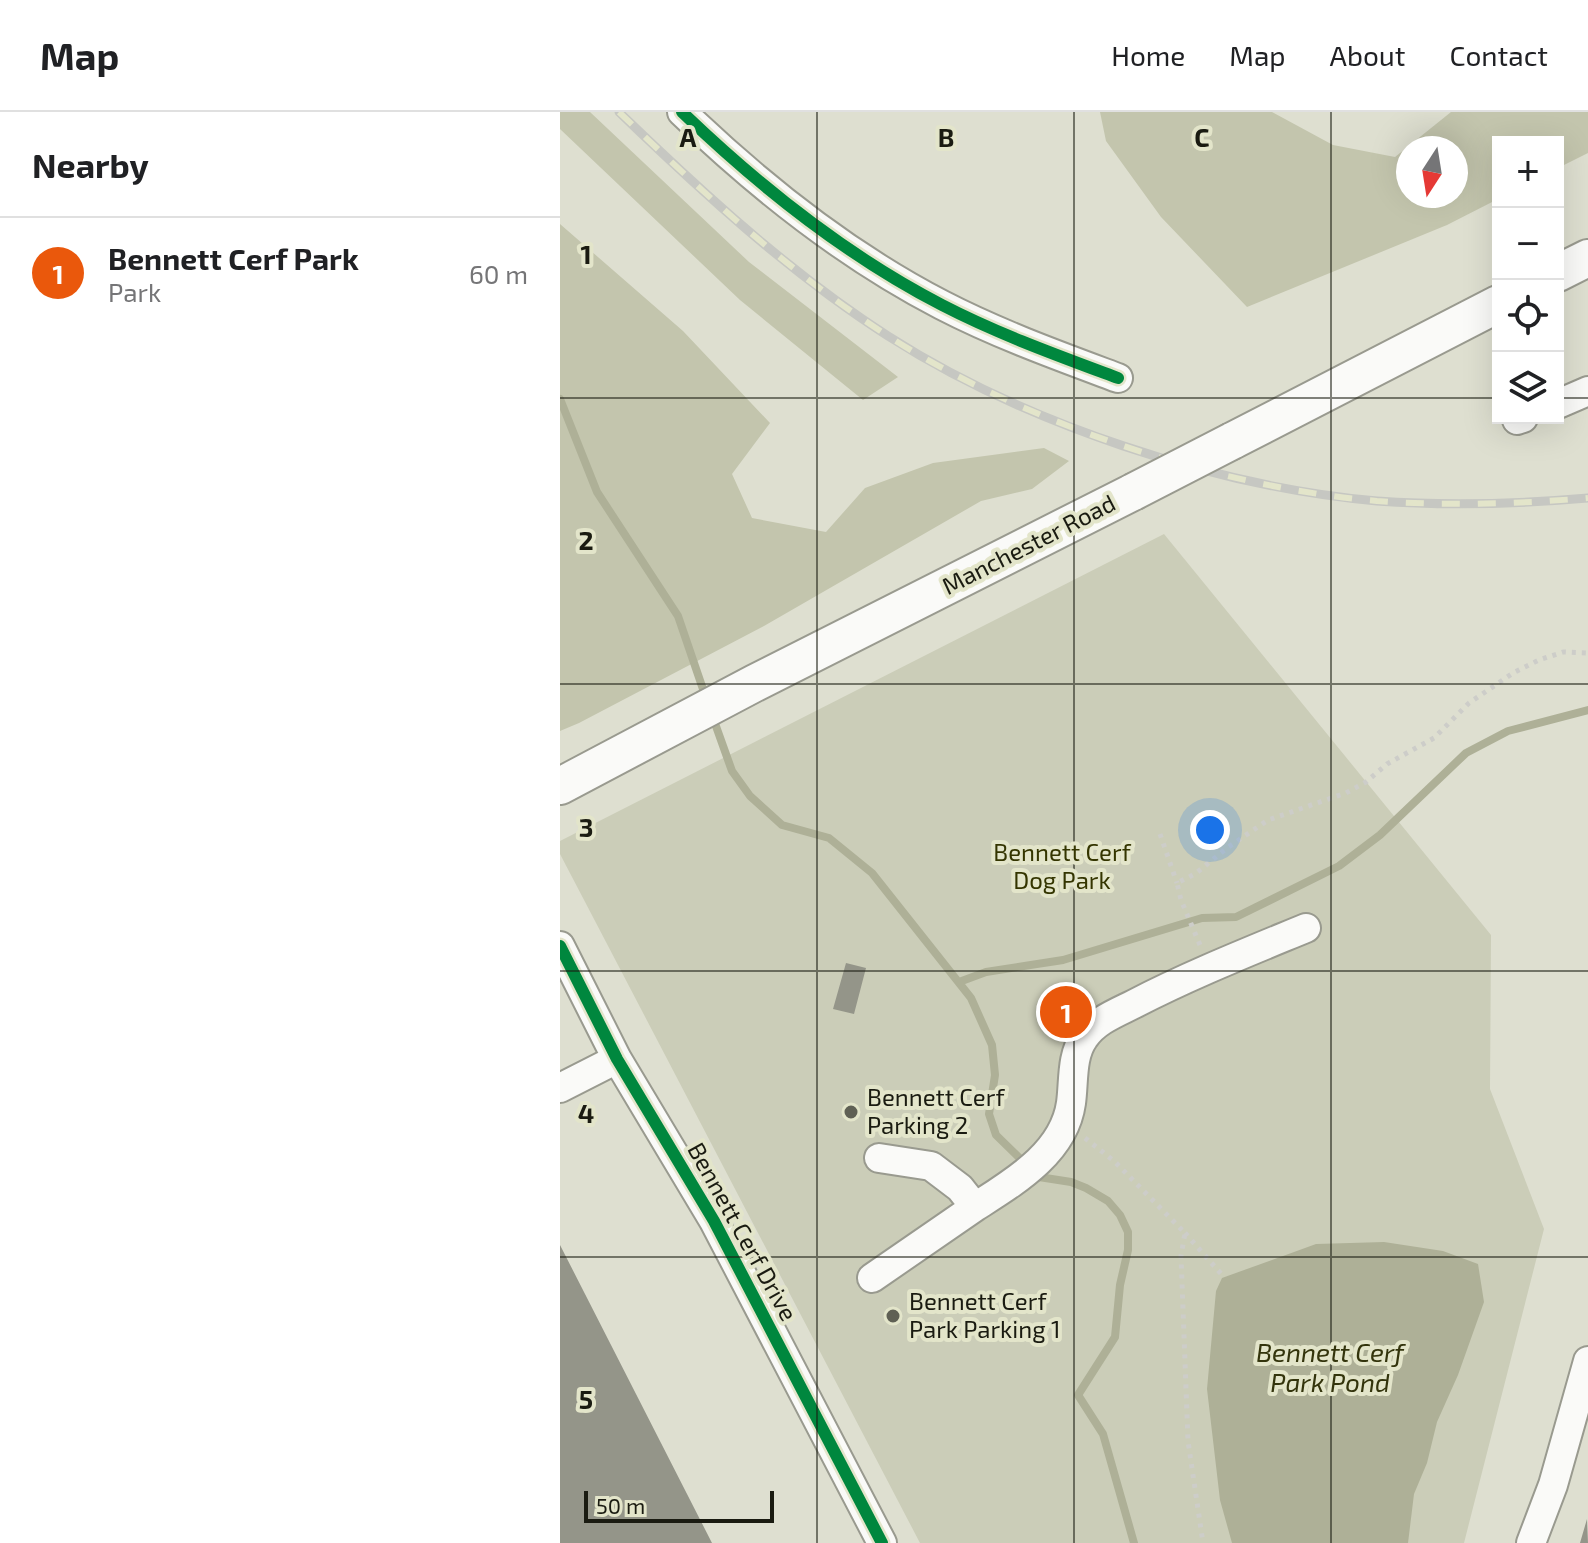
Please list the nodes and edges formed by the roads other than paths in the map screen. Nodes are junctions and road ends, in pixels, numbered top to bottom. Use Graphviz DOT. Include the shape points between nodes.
graph roads {
  1 [pos="682,112"];
  2 [pos="1588,258"];
  3 [pos="1564,270"];
  4 [pos="1492,307"];
  5 [pos="1118,378"];
  6 [pos="1588,391"];
  7 [pos="1564,401"];
  8 [pos="560,786"];
  9 [pos="1306,928"];
  10 [pos="560,946"];
  11 [pos="568,985"];
  12 [pos="617,1059"];
  13 [pos="560,1088"];
  14 [pos="879,1158"];
  15 [pos="975,1207"];
  16 [pos="872,1278"];
  17 [pos="1588,1361"];
  18 [pos="882,1543"];
  19 [pos="1531,1543"];
  1 -- 5 [label="street" via="806,219 885,272 968,317"];
  2 -- 3 [label="main road"];
  4 -- 8 [label="main road, Manchester Road, bridge"];
  6 -- 7 [label="street"];
  9 -- 15 [label="street" via="1172,984 1093,1027 1077,1052 1062,1132 1014,1182"];
  10 -- 11 [label="street, Bennett Cerf Drive"];
  11 -- 12 [label="street, Bennett Cerf Drive"];
  12 -- 13 [label="street"];
  12 -- 18 [label="street, Bennett Cerf Drive" via="714,1221"];
  14 -- 15 [label="street" via="931,1166"];
  15 -- 16 [label="street"];
  17 -- 19 [label="street"];
}
